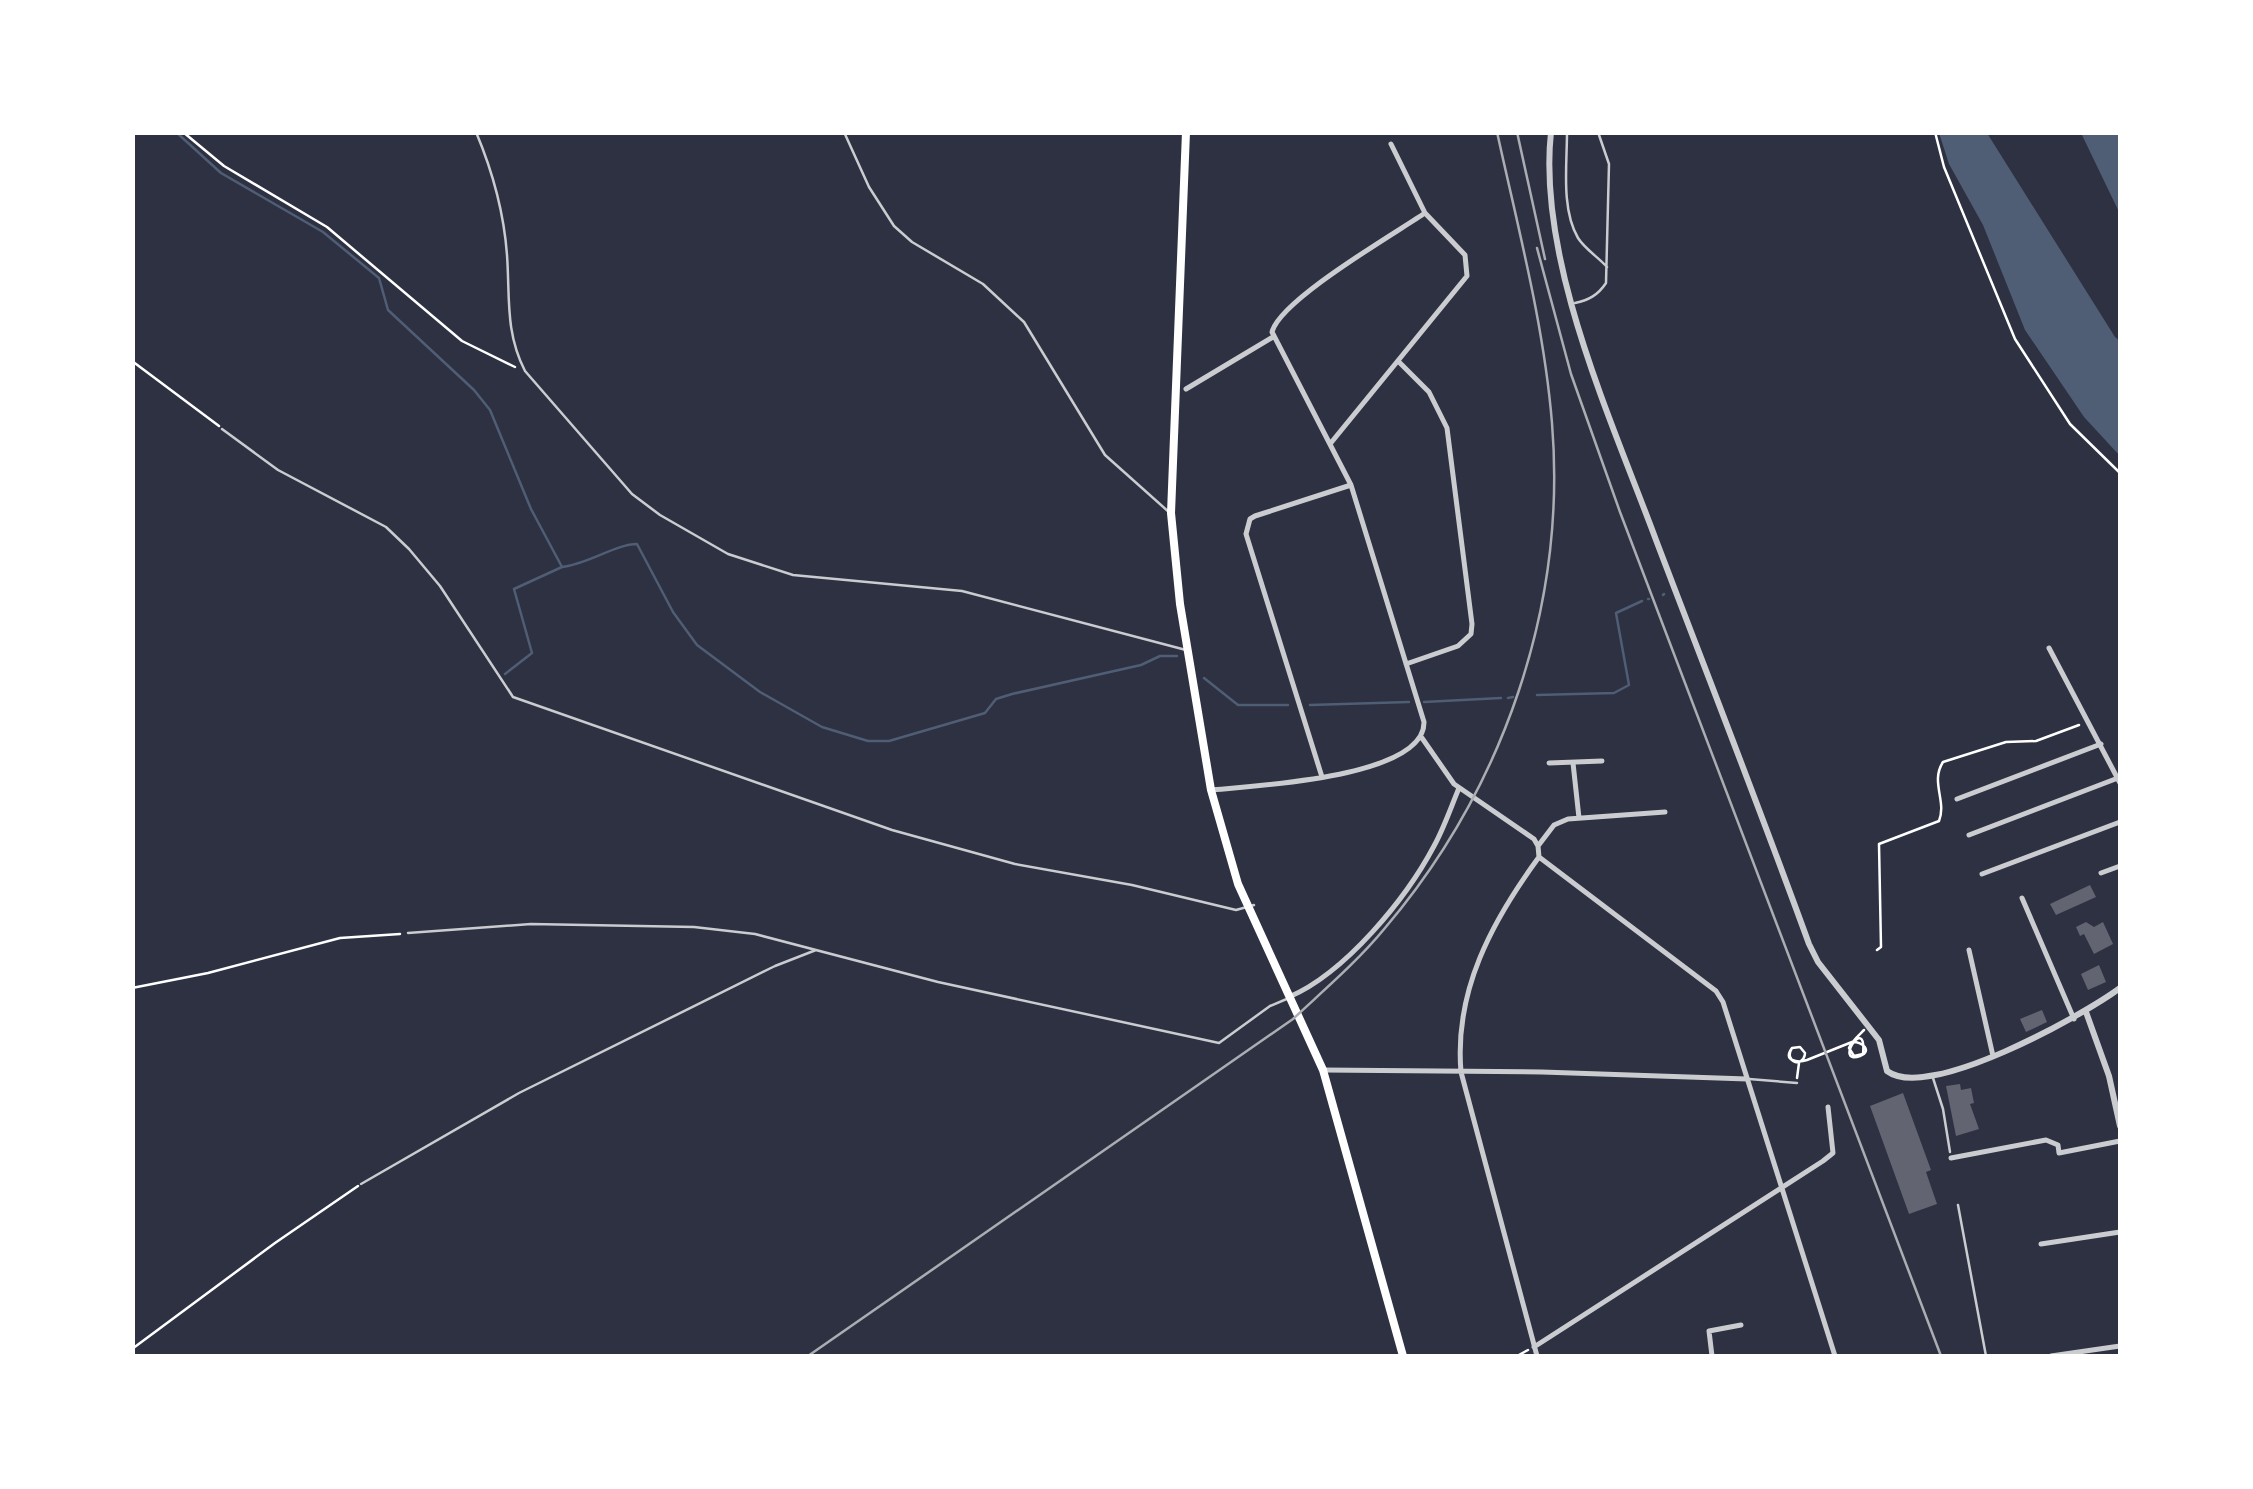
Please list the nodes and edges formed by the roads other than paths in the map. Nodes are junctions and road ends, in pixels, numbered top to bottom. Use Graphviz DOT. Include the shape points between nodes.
graph roads {
  1 [pos="476,132"];
  2 [pos="844,132"];
  3 [pos="1188,132"];
  4 [pos="1551,132"];
  5 [pos="1567,132"];
  6 [pos="1598,135"];
  7 [pos="1391,144"];
  8 [pos="1425,213"];
  9 [pos="1608,267"];
  10 [pos="1572,304"];
  11 [pos="1273,337"];
  12 [pos="1399,362"];
  13 [pos="1186,389"];
  14 [pos="222,428"];
  15 [pos="1330,444"];
  16 [pos="1351,485"];
  17 [pos="1172,514"];
  18 [pos="2049,648"];
  19 [pos="1188,650"];
  20 [pos="1406,664"];
  21 [pos="1422,736"];
  22 [pos="2101,744"];
  23 [pos="1602,761"];
  24 [pos="1573,763"];
  25 [pos="1549,764"];
  26 [pos="1323,778"];
  27 [pos="2119,781"];
  28 [pos="1459,788"];
  29 [pos="1212,790"];
  30 [pos="1956,799"];
  31 [pos="1665,812"];
  32 [pos="1579,818"];
  33 [pos="2120,822"];
  34 [pos="1969,836"];
  35 [pos="1538,846"];
  36 [pos="1539,857"];
  37 [pos="2120,866"];
  38 [pos="1982,874"];
  39 [pos="2101,874"];
  40 [pos="2022,898"];
  41 [pos="1251,906"];
  42 [pos="408,933"];
  43 [pos="816,950"];
  44 [pos="1969,950"];
  45 [pos="2120,988"];
  46 [pos="1289,998"];
  47 [pos="2086,1012"];
  48 [pos="2074,1020"];
  49 [pos="1994,1056"];
  50 [pos="1323,1070"];
  51 [pos="1461,1072"];
  52 [pos="2120,1074"];
  53 [pos="2108,1076"];
  54 [pos="1932,1077"];
  55 [pos="1747,1079"];
  56 [pos="1797,1083"];
  57 [pos="1828,1108"];
  58 [pos="2120,1126"];
  59 [pos="2120,1141"];
  60 [pos="1950,1155"];
  61 [pos="361,1184"];
  62 [pos="1784,1189"];
  63 [pos="1958,1205"];
  64 [pos="2120,1232"];
  65 [pos="2040,1244"];
  66 [pos="1741,1325"];
  67 [pos="1534,1346"];
  68 [pos="2120,1346"];
  69 [pos="1403,1356"];
  70 [pos="1537,1356"];
  71 [pos="1712,1356"];
  72 [pos="1835,1356"];
  73 [pos="1986,1356"];
  74 [pos="2051,1356"];
  1 -- 19 [label="lane" via="503,230 516,353 632,494 660,515 728,554 805,577 962,591"];
  2 -- 17 [label="lane" via="894,226 983,284 1024,322 1105,456"];
  3 -- 17 [label="main road"];
  4 -- 10 [label="street" via="1552,216"];
  5 -- 9 [label="lane" via="1571,220 1582,243"];
  6 -- 9 [label="lane" via="1610,164"];
  7 -- 8 [label="street"];
  8 -- 11 [label="street" via="1290,306 1272,327"];
  8 -- 12 [label="street" via="1461,248 1468,276"];
  9 -- 10 [label="lane" via="1601,292"];
  10 -- 54 [label="street" via="1809,944 1881,1045 1891,1075"];
  11 -- 13 [label="street"];
  11 -- 15 [label="street"];
  12 -- 15 [label="street"];
  12 -- 20 [label="street" via="1430,392 1447,428 1472,624 1458,646"];
  14 -- 41 [label="lane" via="278,470 386,527 410,548 513,697 892,830 1015,864 1236,910"];
  15 -- 16 [label="street"];
  16 -- 20 [label="street"];
  16 -- 26 [label="street" via="1255,516 1246,534"];
  17 -- 19 [label="main road"];
  18 -- 22 [label="street"];
  19 -- 29 [label="main road"];
  20 -- 21 [label="street"];
  21 -- 26 [label="street" via="1384,759"];
  21 -- 28 [label="street"];
  22 -- 27 [label="street"];
  22 -- 30 [label="street"];
  23 -- 24 [label="street"];
  24 -- 25 [label="street"];
  24 -- 32 [label="street"];
  26 -- 29 [label="street"];
  27 -- 34 [label="street"];
  28 -- 35 [label="street"];
  28 -- 46 [label="street" via="1434,846 1400,896 1339,964"];
  29 -- 41 [label="main road" via="1223,839"];
  31 -- 32 [label="street"];
  32 -- 35 [label="street" via="1554,826"];
  33 -- 38 [label="street"];
  35 -- 36 [label="street"];
  36 -- 51 [label="street" via="1470,977 1461,1014"];
  36 -- 55 [label="street" via="1716,991"];
  37 -- 39 [label="street"];
  40 -- 48 [label="street"];
  41 -- 46 [label="main road"];
  42 -- 43 [label="lane" via="494,925 694,928 774,937"];
  43 -- 46 [label="lane" via="1219,1043"];
  43 -- 61 [label="lane" via="519,1093"];
  44 -- 49 [label="street"];
  45 -- 47 [label="street"];
  46 -- 50 [label="main road"];
  47 -- 48 [label="street"];
  47 -- 53 [label="street"];
  48 -- 49 [label="street"];
  49 -- 54 [label="street"];
  50 -- 51 [label="street"];
  50 -- 69 [label="main road"];
  51 -- 55 [label="street"];
  51 -- 67 [label="street"];
  52 -- 53 [label="street"];
  53 -- 58 [label="street"];
  54 -- 60 [label="lane"];
  55 -- 56 [label="lane"];
  55 -- 62 [label="street"];
  57 -- 62 [label="street" via="1832,1152"];
  59 -- 60 [label="street" via="2059,1153 2046,1140"];
  62 -- 67 [label="street"];
  62 -- 72 [label="street"];
  63 -- 73 [label="lane"];
  64 -- 65 [label="street"];
  66 -- 71 [label="street" via="1710,1331"];
  67 -- 70 [label="street"];
  68 -- 74 [label="street"];
}
